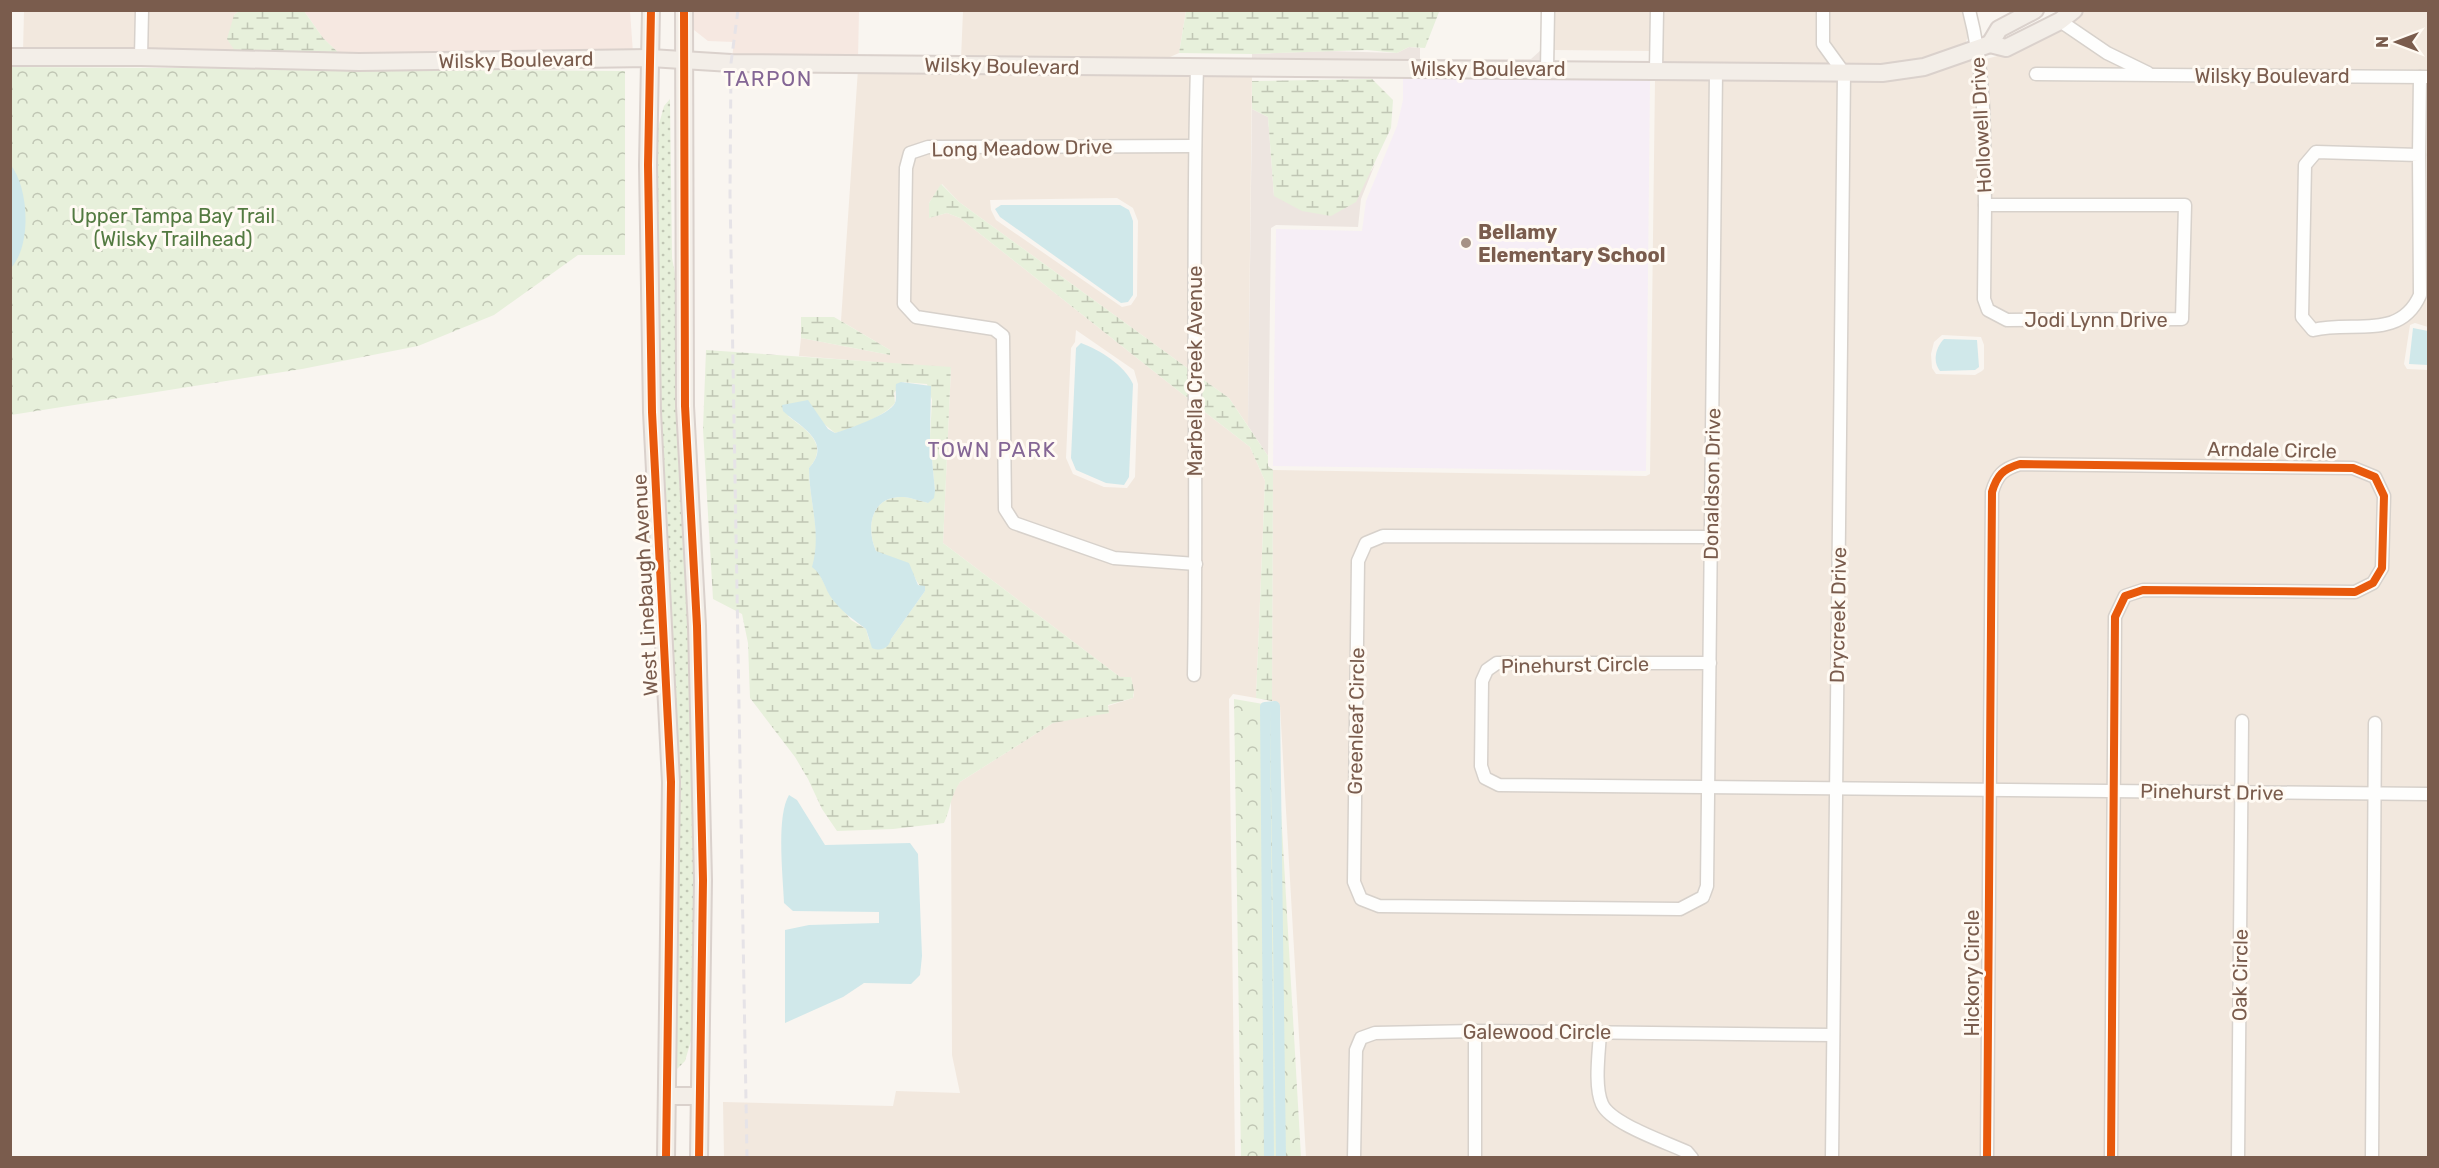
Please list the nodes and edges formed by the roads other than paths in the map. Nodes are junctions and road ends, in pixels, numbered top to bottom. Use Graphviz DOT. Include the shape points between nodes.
graph roads {
  1 [pos="142,10"];
  2 [pos="651,10"];
  3 [pos="684,10"];
  4 [pos="1548,10"];
  5 [pos="1657,10"];
  6 [pos="1823,10"];
  7 [pos="1969,10"];
  8 [pos="2035,10"];
  9 [pos="2074,10"];
  10 [pos="2060,21"];
  11 [pos="1984,46"];
  12 [pos="10,57"];
  13 [pos="141,57"];
  14 [pos="650,58"];
  15 [pos="684,60"];
  16 [pos="1197,67"];
  17 [pos="1547,70"];
  18 [pos="1656,70"];
  19 [pos="1716,71"];
  20 [pos="1844,73"];
  21 [pos="2036,74"];
  22 [pos="2152,75"];
  23 [pos="2424,77"];
  24 [pos="1195,146"];
  25 [pos="2419,155"];
  26 [pos="1985,205"];
  27 [pos="1711,537"];
  28 [pos="1196,564"];
  29 [pos="1710,663"];
  30 [pos="1194,675"];
  31 [pos="2242,721"];
  32 [pos="2375,723"];
  33 [pos="1708,786"];
  34 [pos="1836,787"];
  35 [pos="1989,789"];
  36 [pos="2114,790"];
  37 [pos="2242,792"];
  38 [pos="2375,794"];
  39 [pos="2428,794"];
  40 [pos="1703,897"];
  41 [pos="1475,1031"];
  42 [pos="1600,1033"];
  43 [pos="1833,1035"];
  44 [pos="668,1096"];
  45 [pos="700,1096"];
  46 [pos="666,1158"];
  47 [pos="699,1158"];
  48 [pos="1354,1158"];
  49 [pos="1475,1158"];
  50 [pos="1692,1158"];
  51 [pos="1832,1158"];
  52 [pos="1987,1158"];
  53 [pos="2111,1158"];
  54 [pos="2238,1158"];
  55 [pos="2372,1158"];
  1 -- 13 [label="street"];
  2 -- 14 [label="main road, West Linebaugh Avenue"];
  3 -- 15 [label="main road"];
  4 -- 17 [label="street"];
  5 -- 18 [label="street"];
  6 -- 20 [label="street" via="1823,44"];
  7 -- 11 [label="street, Hollowell Drive"];
  8 -- 11 [label="main road" via="1999,29"];
  9 -- 10 [label="main road, Wilsky Boulevard"];
  10 -- 11 [label="main road, Wilsky Boulevard" via="2006,48"];
  10 -- 22 [label="street, Wilsky Boulevard" via="2107,53"];
  11 -- 20 [label="main road, Wilsky Boulevard" via="1913,69"];
  11 -- 26 [label="street, Hollowell Drive"];
  12 -- 13 [label="main road, Wilsky Boulevard"];
  13 -- 14 [label="main road, Wilsky Boulevard" via="359,62"];
  14 -- 15 [label="main road, Wilsky Boulevard"];
  14 -- 44 [label="main road, West Linebaugh Avenue" via="652,412 671,782"];
  15 -- 16 [label="main road, Wilsky Boulevard"];
  15 -- 45 [label="main road" via="685,406 697,626 703,880"];
  16 -- 17 [label="main road, Wilsky Boulevard"];
  16 -- 24 [label="street, Marbella Creek Avenue"];
  17 -- 18 [label="main road, Wilsky Boulevard"];
  18 -- 19 [label="main road, Wilsky Boulevard"];
  19 -- 20 [label="main road, Wilsky Boulevard"];
  19 -- 27 [label="street, Donaldson Drive"];
  20 -- 34 [label="street, Drycreek Drive"];
  21 -- 22 [label="street, Wilsky Boulevard"];
  22 -- 23 [label="street, Wilsky Boulevard"];
  23 -- 25 [label="street"];
  24 -- 28 [label="street, Marbella Creek Avenue"];
  24 -- 28 [label="street, Long Meadow Drive" via="928,147 910,153 906,168 904,304 916,316 994,329 1003,336 1005,509 1014,523 1114,558"];
  25 -- 25 [label="street" via="2420,295 2413,310 2390,325 2328,326 2313,330 2302,317 2305,165 2316,152"];
  26 -- 26 [label="street, Jodi Lynn Drive" via="1984,299 1988,310 2007,320 2182,319 2185,205"];
  27 -- 29 [label="street, Donaldson Drive"];
  27 -- 40 [label="street, Greenleaf Circle" via="1383,536 1366,543 1358,561 1354,882 1361,899 1379,906 1680,909"];
  28 -- 30 [label="street, Marbella Creek Avenue"];
  29 -- 33 [label="street, Donaldson Drive"];
  29 -- 33 [label="street, Pinehurst Circle" via="1497,663 1487,670 1482,681 1481,766 1485,778 1499,785"];
  31 -- 37 [label="street, Oak Circle"];
  32 -- 38 [label="street"];
  33 -- 34 [label="street, Pinehurst Drive"];
  33 -- 40 [label="street, Donaldson Drive" via="1707,886"];
  34 -- 35 [label="street, Pinehurst Drive"];
  34 -- 43 [label="street, Drycreek Drive"];
  35 -- 36 [label="street, Pinehurst Drive"];
  35 -- 36 [label="street, Arndale Circle" via="1992,492 1996,478 2006,469 2020,464 2353,468 2375,477 2384,496 2382,568 2373,583 2355,592 2143,590 2126,596 2115,617"];
  35 -- 52 [label="street, Hickory Circle"];
  36 -- 37 [label="street, Pinehurst Drive"];
  36 -- 53 [label="street"];
  37 -- 38 [label="street, Pinehurst Drive"];
  37 -- 54 [label="street, Oak Circle"];
  38 -- 39 [label="street, Pinehurst Drive"];
  38 -- 55 [label="street"];
  41 -- 42 [label="street, Galewood Circle"];
  41 -- 48 [label="street, Galewood Circle" via="1376,1034 1361,1038 1356,1050"];
  41 -- 49 [label="street"];
  42 -- 43 [label="street, Galewood Circle"];
  42 -- 50 [label="street" via="1598,1090 1602,1104 1612,1117 1687,1152"];
  43 -- 51 [label="street, Drycreek Drive"];
  44 -- 45 [label="main road"];
  44 -- 46 [label="main road, West Linebaugh Avenue"];
  45 -- 47 [label="main road"];
}
